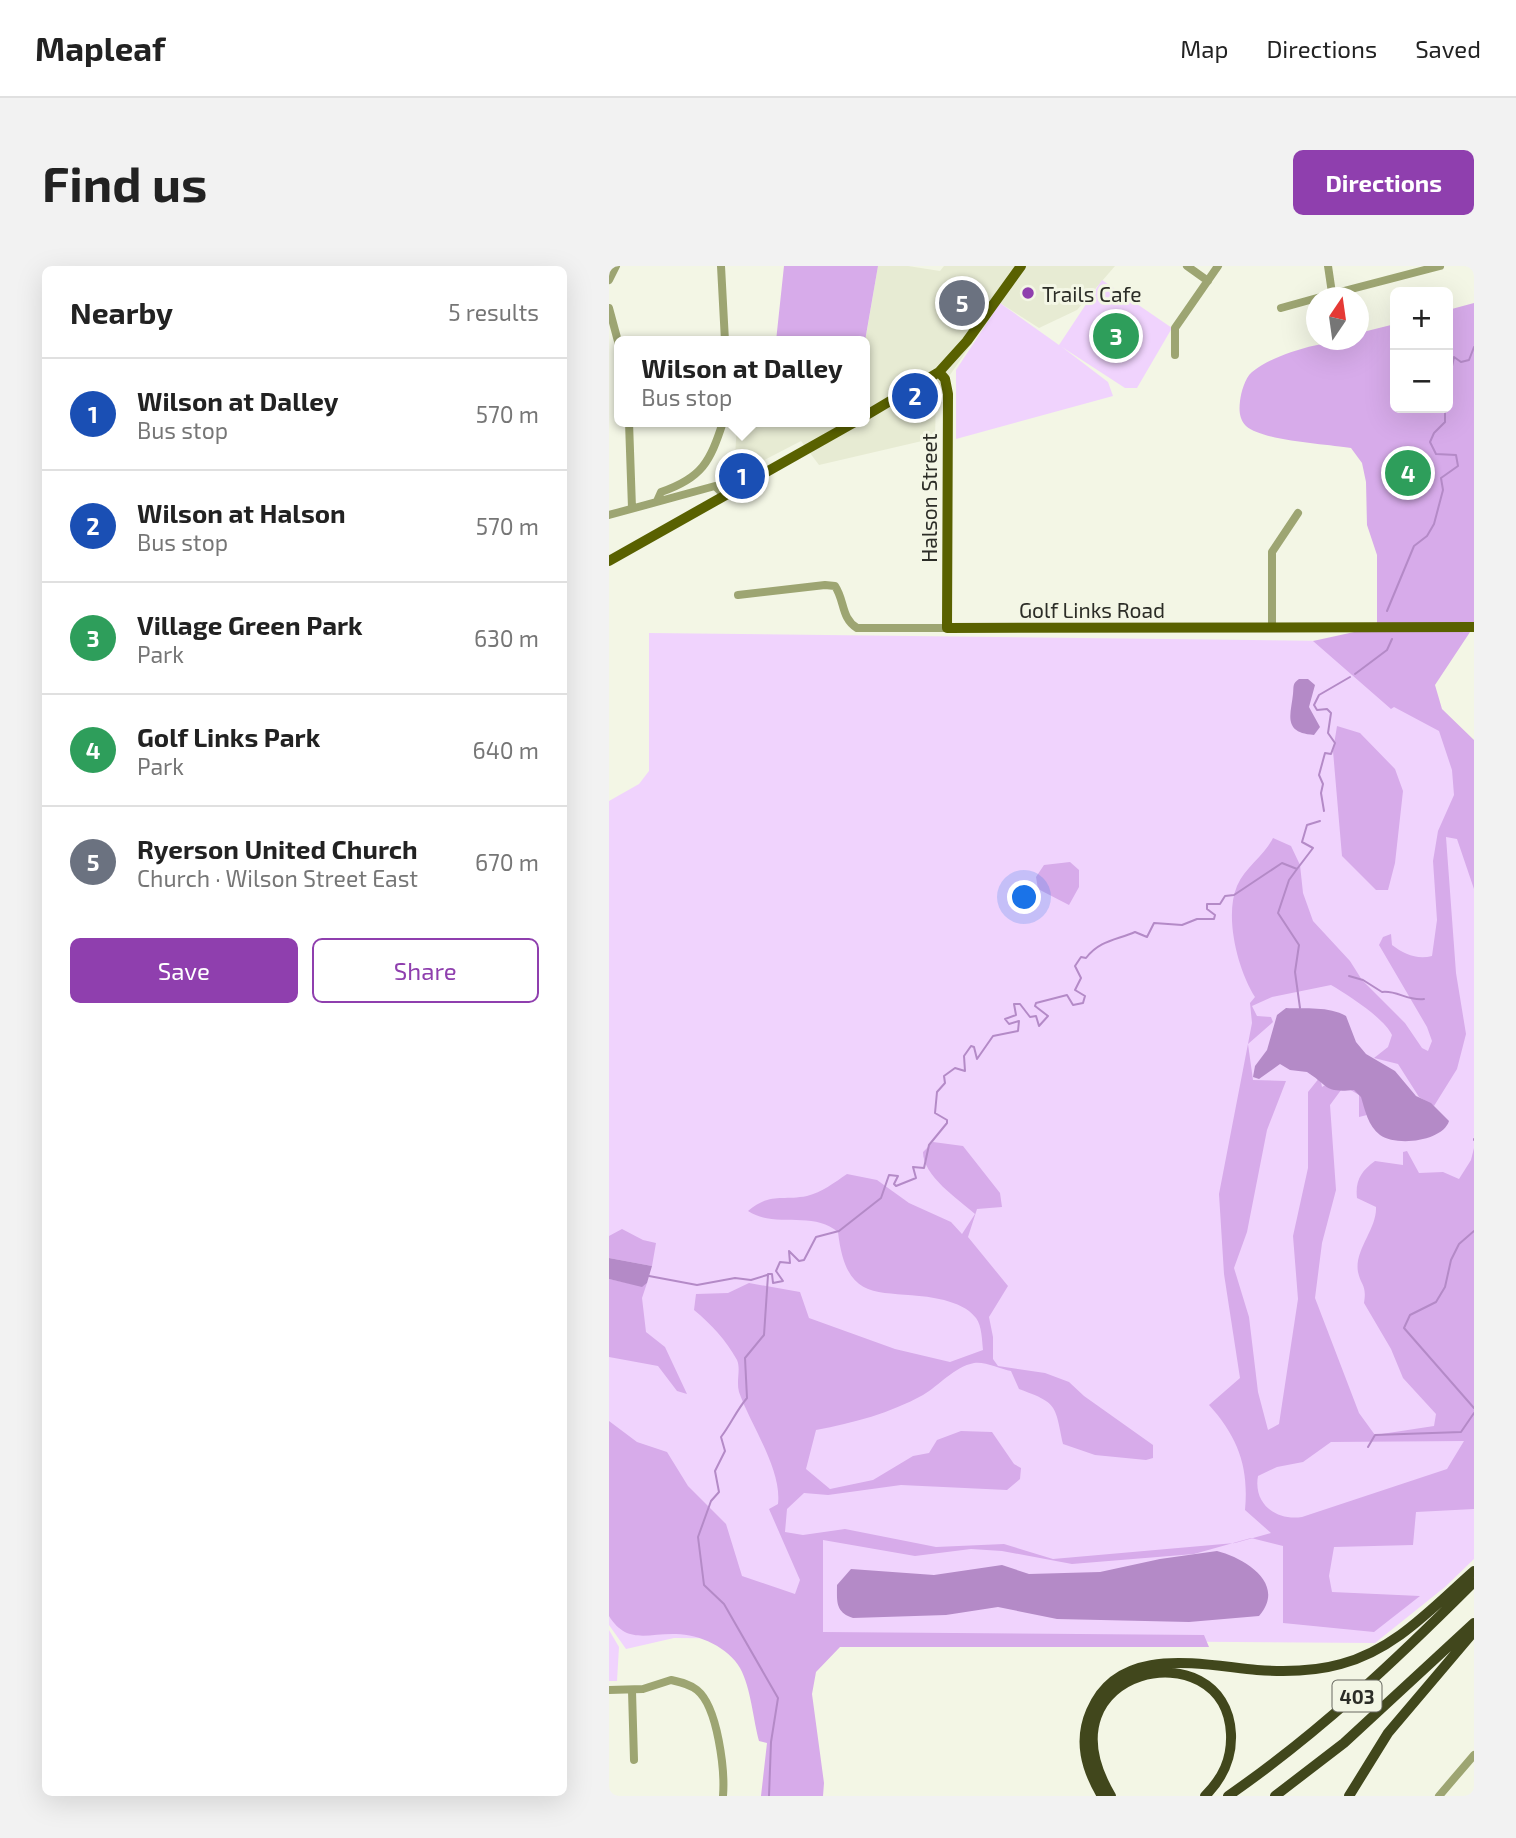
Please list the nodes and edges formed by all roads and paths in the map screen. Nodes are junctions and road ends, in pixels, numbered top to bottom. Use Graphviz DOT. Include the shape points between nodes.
graph roads {
  1 [pos="615,266"];
  2 [pos="721,266"];
  3 [pos="1021,266"];
  4 [pos="1187,266"];
  5 [pos="1218,266"];
  6 [pos="1328,266"];
  7 [pos="1440,266"];
  8 [pos="609,280"];
  9 [pos="1208,281"];
  10 [pos="1331,287"];
  11 [pos="1356,287"];
  12 [pos="1306,301"];
  13 [pos="609,308"];
  14 [pos="1281,308"];
  15 [pos="617,336"];
  16 [pos="725,336"];
  17 [pos="1175,355"];
  18 [pos="939,372"];
  19 [pos="870,413"];
  20 [pos="629,427"];
  21 [pos="721,427"];
  22 [pos="846,427"];
  23 [pos="725,496"];
  24 [pos="657,501"];
  25 [pos="632,508"];
  26 [pos="1298,513"];
  27 [pos="609,515"];
  28 [pos="609,561"];
  29 [pos="738,595"];
  30 [pos="1474,627"];
  31 [pos="947,628"];
  32 [pos="1272,628"];
  33 [pos="1474,1571"];
  34 [pos="1474,1582"];
  35 [pos="1474,1623"];
  36 [pos="1474,1632"];
  37 [pos="609,1690"];
  38 [pos="632,1691"];
  39 [pos="1474,1755"];
  40 [pos="634,1760"];
  41 [pos="723,1796"];
  42 [pos="1102,1796"];
  43 [pos="1111,1796"];
  44 [pos="1205,1796"];
  45 [pos="1229,1796"];
  46 [pos="1275,1796"];
  47 [pos="1349,1796"];
  48 [pos="1439,1796"];
  1 -- 8 [label="street"];
  2 -- 16 [label="street"];
  3 -- 18 [label="main road"];
  4 -- 9 [label="street"];
  5 -- 9 [label="street"];
  6 -- 10 [label="street"];
  7 -- 11 [label="street"];
  9 -- 17 [label="street" via="1175,328"];
  12 -- 14 [label="street"];
  13 -- 15 [label="street"];
  18 -- 19 [label="main road"];
  18 -- 31 [label="main road, Halson Street" via="948,394"];
  20 -- 25 [label="street"];
  21 -- 24 [label="street" via="703,468 682,485 661,492"];
  22 -- 23 [label="main road"];
  23 -- 24 [label="street" via="715,486"];
  23 -- 28 [label="main road"];
  24 -- 25 [label="street"];
  25 -- 27 [label="street"];
  26 -- 32 [label="street" via="1272,552"];
  29 -- 31 [label="street, Golf Links Road" via="825,584 835,586 844,616 857,628"];
  30 -- 32 [label="main road, Golf Links Road"];
  31 -- 32 [label="main road, Golf Links Road"];
  33 -- 42 [label="highway" via="1405,1633 1343,1664 1291,1671 1155,1663 1113,1680 1093,1705 1084,1741 1091,1776"];
  34 -- 45 [label="highway, 403" via="1333,1717"];
  35 -- 46 [label="highway, 403" via="1344,1743"];
  36 -- 47 [label="highway" via="1388,1733"];
  37 -- 38 [label="street"];
  38 -- 40 [label="street"];
  38 -- 41 [label="street" via="671,1680 698,1690 721,1752"];
  39 -- 48 [label="street"];
  43 -- 44 [label="highway" via="1096,1762 1093,1741 1100,1711 1117,1687 1161,1671 1196,1681 1211,1691 1226,1714 1231,1729 1228,1762"];
}
